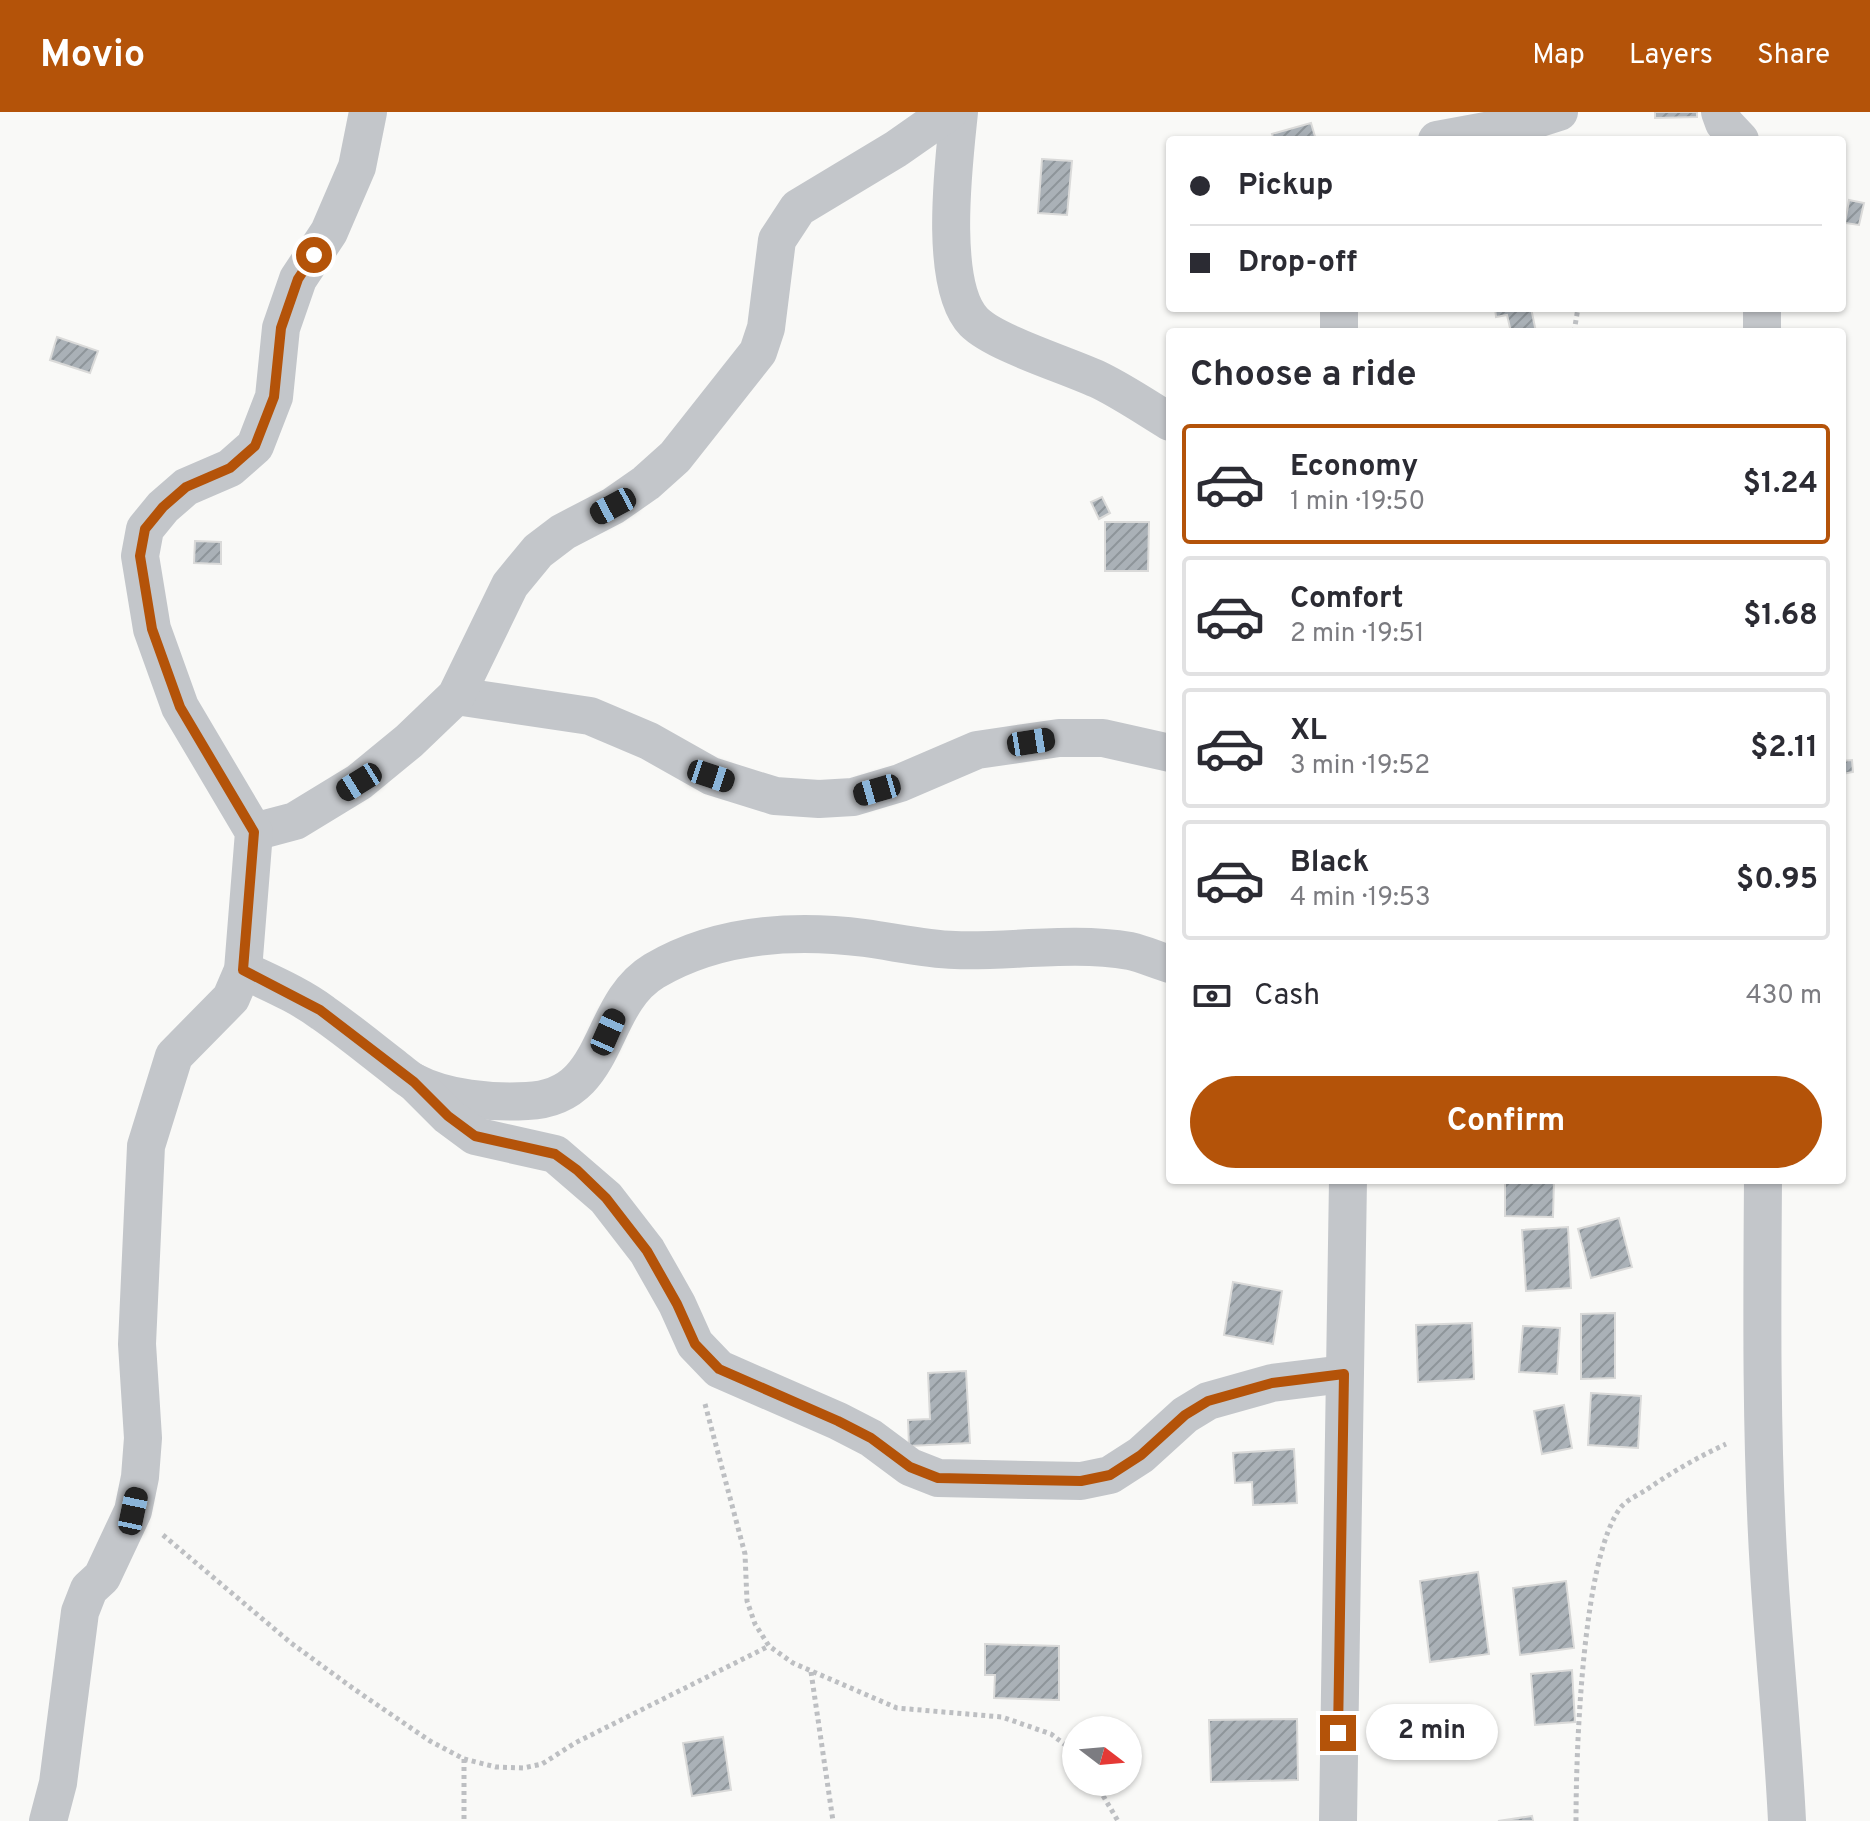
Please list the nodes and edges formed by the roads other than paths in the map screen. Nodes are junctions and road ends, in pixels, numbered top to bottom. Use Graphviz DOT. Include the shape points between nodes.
graph roads {
  1 [pos="368,112"];
  2 [pos="949,112"];
  3 [pos="959,112"];
  4 [pos="1559,112"];
  5 [pos="1720,112"];
  6 [pos="1459,136"];
  7 [pos="1736,136"];
  8 [pos="1166,420"];
  9 [pos="456,696"];
  10 [pos="1166,752"];
  11 [pos="254,832"];
  12 [pos="1166,963"];
  13 [pos="243,970"];
  14 [pos="414,1082"];
  15 [pos="1348,1184"];
  16 [pos="1763,1184"];
  17 [pos="1344,1374"];
  18 [pos="48,1821"];
  19 [pos="1338,1821"];
  20 [pos="1787,1821"];
  1 -- 11 [label="street" via="357,167 329,232 298,279 285,316 274,397 255,446 230,468 186,487 163,507 145,529 140,556 152,629 180,707"];
  2 -- 9 [label="street" via="798,208 777,240 758,352 675,457 624,498 538,551 510,585"];
  3 -- 8 [label="street" via="953,261 958,294 973,321 1103,382"];
  4 -- 6 [label="street"];
  5 -- 7 [label="street"];
  9 -- 10 [label="street" via="590,716 711,776 775,796 853,797 977,750 1059,738 1103,738"];
  9 -- 11 [label="street" via="359,782 295,821"];
  11 -- 13 [label="street"];
  12 -- 14 [label="street" via="1130,951 933,949 803,932 735,940 690,953 636,983 598,1055 559,1096 528,1101 475,1098"];
  13 -- 14 [label="street" via="320,1010"];
  13 -- 18 [label="street" via="231,998 174,1056 146,1146 137,1344 140,1477 133,1511 80,1612 58,1783"];
  14 -- 17 [label="street" via="475,1136 555,1154 577,1170 647,1251 695,1344 719,1369 871,1438 910,1467 938,1478 1081,1481 1110,1475 1208,1401 1272,1383"];
  15 -- 17 [label="street"];
  16 -- 20 [label="street" via="1769,1571"];
  17 -- 19 [label="street"];
}
